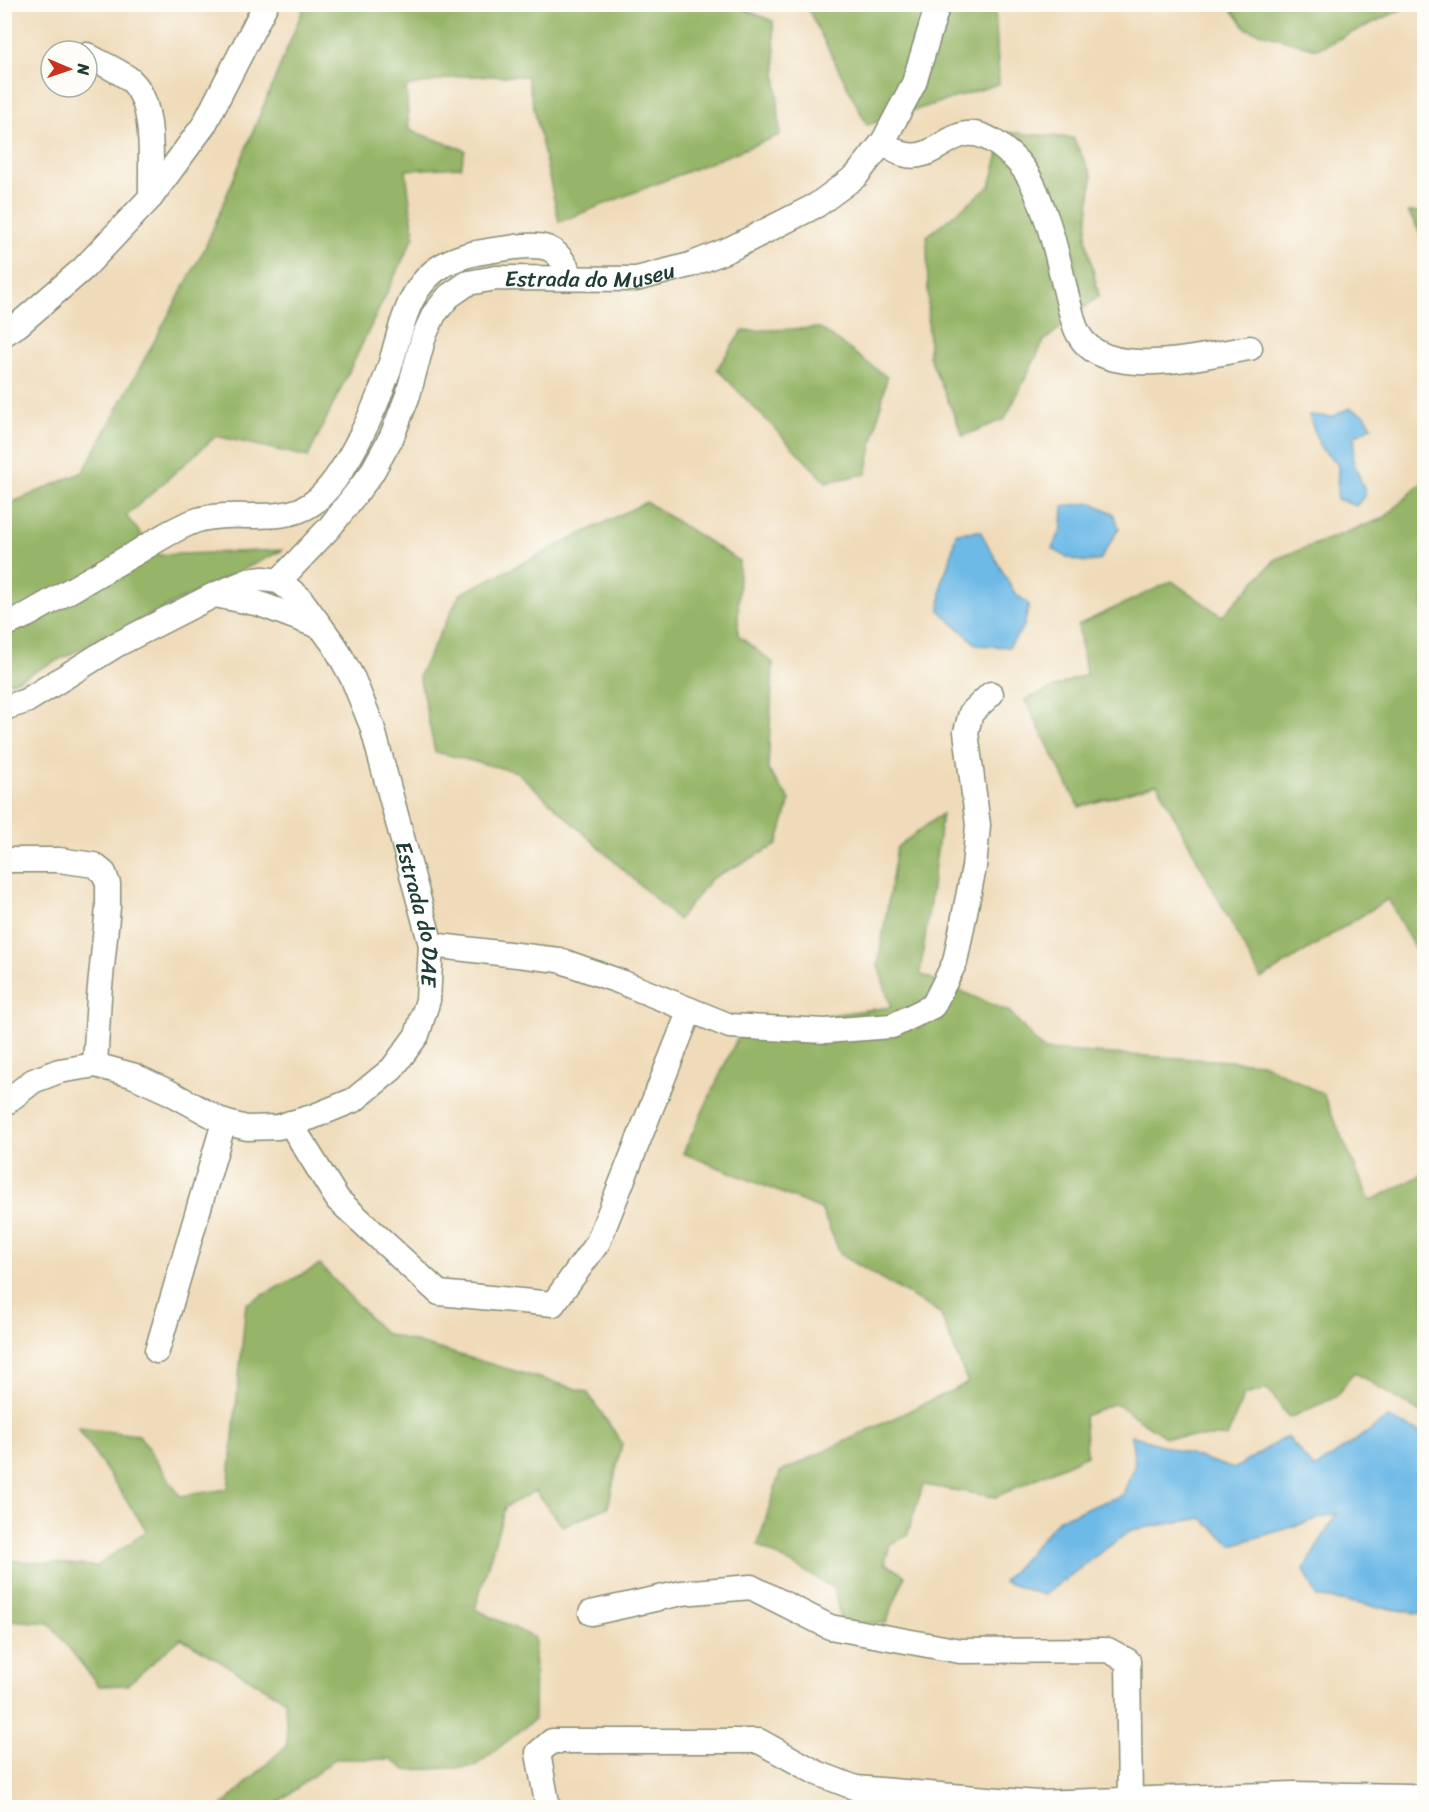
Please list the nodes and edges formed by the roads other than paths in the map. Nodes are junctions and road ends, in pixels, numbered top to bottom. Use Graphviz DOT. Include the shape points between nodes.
graph roads {
  1 [pos="266,4"];
  2 [pos="938,4"];
  3 [pos="99,62"];
  4 [pos="883,142"];
  5 [pos="151,197"];
  6 [pos="572,278"];
  7 [pos="4,334"];
  8 [pos="1250,348"];
  9 [pos="279,581"];
  10 [pos="214,595"];
  11 [pos="4,625"];
  12 [pos="321,627"];
  13 [pos="991,694"];
  14 [pos="4,708"];
  15 [pos="4,860"];
  16 [pos="431,945"];
  17 [pos="690,1010"];
  18 [pos="95,1065"];
  19 [pos="4,1104"];
  20 [pos="224,1122"];
  21 [pos="290,1123"];
  22 [pos="157,1351"];
  23 [pos="591,1613"];
  24 [pos="1425,1798"];
  25 [pos="1130,1799"];
  26 [pos="548,1808"];
  1 -- 5 [label="street" via="204,125"];
  2 -- 4 [label="street, Estrada do Museu" via="914,83"];
  3 -- 5 [label="street" via="129,78 142,92 149,125"];
  4 -- 6 [label="street, Estrada do Museu" via="856,176 817,206 730,249 690,265 636,279"];
  4 -- 8 [label="street" via="901,153 919,156 932,152 952,137 966,133 982,135 1016,160 1036,189 1056,246 1076,327 1090,349 1132,363"];
  5 -- 7 [label="street" via="84,268"];
  6 -- 9 [label="street, Estrada do Museu" via="496,278 468,283 449,296 434,314 424,336 392,436 370,474 330,527"];
  6 -- 11 [label="street" via="556,251 544,247 468,253 443,265 423,281 408,307 376,405 327,491 312,504 274,515 224,514 197,520"];
  9 -- 10 [label="street" via="248,581"];
  9 -- 12 [label="street, Estrada do DAE" via="300,598"];
  10 -- 12 [label="street" via="260,604"];
  10 -- 14 [label="street" via="116,645 26,700"];
  12 -- 16 [label="street, Estrada do DAE" via="353,679 372,726"];
  13 -- 17 [label="street" via="971,713 966,732 978,825 974,867 955,962 933,1006 892,1026 825,1030 730,1026"];
  15 -- 18 [label="street" via="59,860 94,865 104,873 108,907"];
  16 -- 17 [label="street" via="559,960"];
  16 -- 21 [label="street, Estrada do DAE" via="428,1000 417,1035 393,1069 354,1100"];
  17 -- 21 [label="street" via="598,1242 553,1304 439,1293 338,1200"];
  18 -- 19 [label="street, Estrada do DAE" via="59,1071 33,1081"];
  18 -- 20 [label="street, Estrada do DAE" via="132,1075"];
  20 -- 21 [label="street, Estrada do DAE" via="247,1128"];
  20 -- 22 [label="street"];
  23 -- 25 [label="street" via="682,1593 751,1587 830,1628 960,1651 1108,1650 1128,1661"];
  24 -- 25 [label="street" via="1293,1794"];
  25 -- 26 [label="street" via="1037,1803 856,1788 817,1773 759,1742 552,1741 538,1753"];
}
